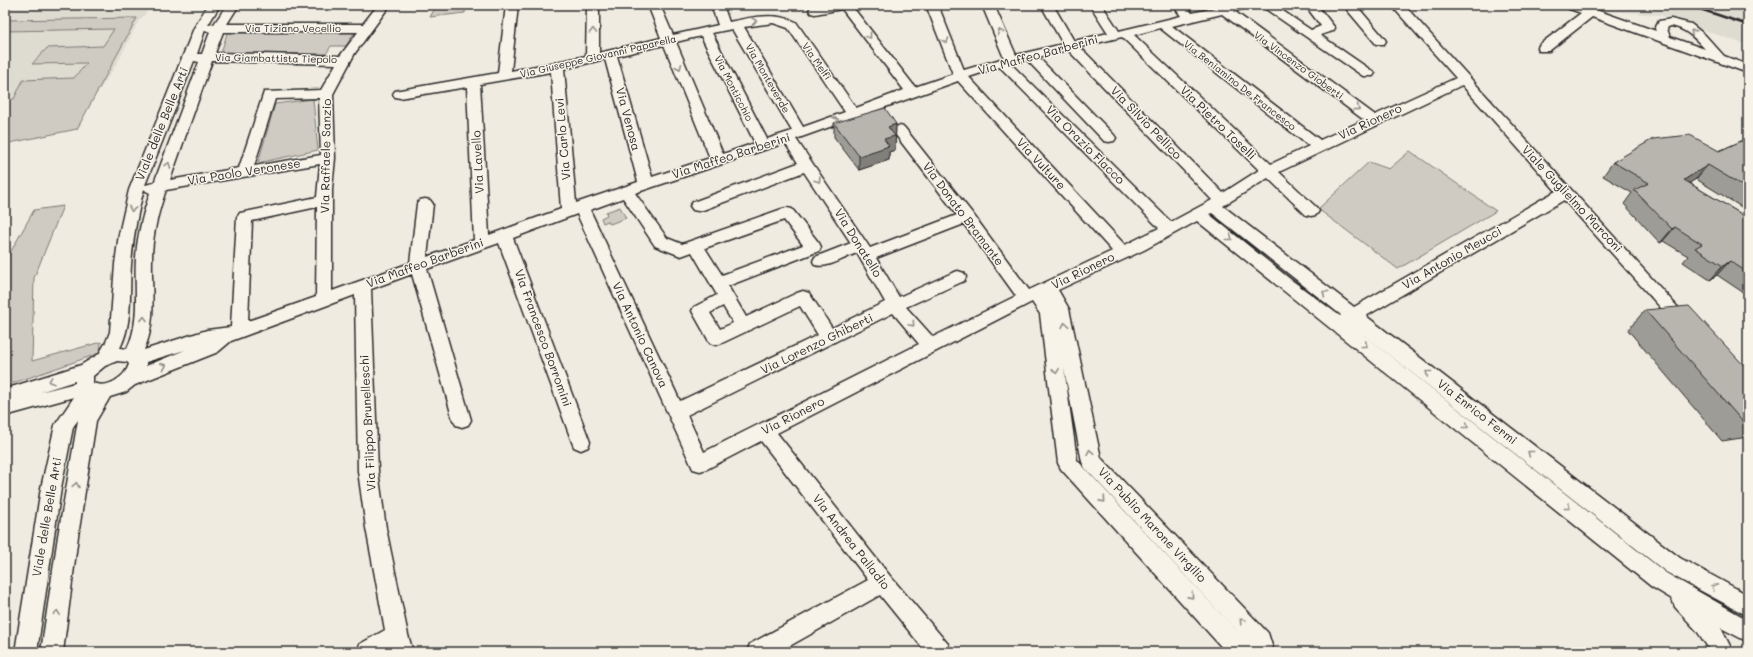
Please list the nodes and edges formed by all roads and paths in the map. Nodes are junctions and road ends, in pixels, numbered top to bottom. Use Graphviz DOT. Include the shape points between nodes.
graph roads {
  1 [pos="214,5"];
  2 [pos="233,5"];
  3 [pos="384,5"];
  4 [pos="512,5"];
  5 [pos="593,5"];
  6 [pos="654,5"];
  7 [pos="717,5"];
  8 [pos="844,5"];
  9 [pos="932,5"];
  10 [pos="988,5"];
  11 [pos="1047,5"];
  12 [pos="1096,5"];
  13 [pos="1179,5"];
  14 [pos="1266,5"];
  15 [pos="1311,5"];
  16 [pos="1349,5"];
  17 [pos="1397,5"];
  18 [pos="1571,5"];
  19 [pos="1231,7"];
  20 [pos="815,10"];
  21 [pos="1590,12"];
  22 [pos="1189,18"];
  23 [pos="773,19"];
  24 [pos="1162,24"];
  25 [pos="731,25"];
  26 [pos="200,28"];
  27 [pos="218,28"];
  28 [pos="367,28"];
  29 [pos="705,32"];
  30 [pos="1120,34"];
  31 [pos="1311,34"];
  32 [pos="1665,39"];
  33 [pos="668,40"];
  34 [pos="1380,41"];
  35 [pos="1070,45"];
  36 [pos="1544,48"];
  37 [pos="610,54"];
  38 [pos="1030,56"];
  39 [pos="207,57"];
  40 [pos="592,58"];
  41 [pos="188,59"];
  42 [pos="1721,59"];
  43 [pos="344,60"];
  44 [pos="1007,61"];
  45 [pos="557,67"];
  46 [pos="1748,69"];
  47 [pos="1368,73"];
  48 [pos="504,76"];
  49 [pos="960,76"];
  50 [pos="1465,79"];
  51 [pos="473,82"];
  52 [pos="912,92"];
  53 [pos="326,94"];
  54 [pos="400,94"];
  55 [pos="853,114"];
  56 [pos="1374,120"];
  57 [pos="899,130"];
  58 [pos="794,135"];
  59 [pos="1109,138"];
  60 [pos="763,145"];
  61 [pos="1318,146"];
  62 [pos="328,158"];
  63 [pos="718,159"];
  64 [pos="808,165"];
  65 [pos="1268,171"];
  66 [pos="245,172"];
  67 [pos="646,184"];
  68 [pos="159,186"];
  69 [pos="136,190"];
  70 [pos="626,191"];
  71 [pos="1566,192"];
  72 [pos="326,200"];
  73 [pos="425,204"];
  74 [pos="698,206"];
  75 [pos="1211,207"];
  76 [pos="575,209"];
  77 [pos="1311,211"];
  78 [pos="967,217"];
  79 [pos="1168,228"];
  80 [pos="504,234"];
  81 [pos="482,242"];
  82 [pos="696,245"];
  83 [pos="864,250"];
  84 [pos="1122,252"];
  85 [pos="821,261"];
  86 [pos="418,266"];
  87 [pos="958,277"];
  88 [pos="718,283"];
  89 [pos="362,286"];
  90 [pos="1037,293"];
  91 [pos="726,297"];
  92 [pos="324,300"];
  93 [pos="895,305"];
  94 [pos="1346,320"];
  95 [pos="743,326"];
  96 [pos="233,333"];
  97 [pos="1695,335"];
  98 [pos="829,338"];
  99 [pos="932,346"];
  100 [pos="134,357"];
  101 [pos="105,358"];
  102 [pos="128,380"];
  103 [pos="91,385"];
  104 [pos="5,396"];
  105 [pos="33,400"];
  106 [pos="5,409"];
  107 [pos="676,412"];
  108 [pos="462,420"];
  109 [pos="64,425"];
  110 [pos="764,430"];
  111 [pos="581,442"];
  112 [pos="700,463"];
  113 [pos="1555,472"];
  114 [pos="1539,484"];
  115 [pos="1659,580"];
  116 [pos="883,583"];
  117 [pos="1748,606"];
  118 [pos="1748,632"];
  119 [pos="400,644"];
  120 [pos="26,652"];
  121 [pos="52,652"];
  122 [pos="368,652"];
  123 [pos="758,652"];
  124 [pos="940,652"];
  125 [pos="1244,652"];
  126 [pos="1263,652"];
  127 [pos="1722,652"];
  1 -- 26 [label="street, Viale delle Belle Arti"];
  2 -- 27 [label="street, Viale delle Belle Arti"];
  3 -- 28 [label="street, Via Raffaele Sanzio"];
  4 -- 48 [label="street"];
  40 -- 5 [label="street, one-way"];
  6 -- 33 [label="street"];
  7 -- 25 [label="street, Via Monteverde"];
  8 -- 20 [label="street"];
  8 -- 52 [label="street, one-way"];
  9 -- 49 [label="street, one-way"];
  44 -- 10 [label="street, one-way"];
  11 -- 35 [label="street, Via Silvio Pellico"];
  12 -- 30 [label="street, Via Pietro Toselli"];
  13 -- 22 [label="street"];
  14 -- 31 [label="street"];
  15 -- 31 [label="street" via="1329,28"];
  16 -- 34 [label="street"];
  17 -- 50 [label="street, Viale Guglielmo Marconi"];
  18 -- 21 [label="street"];
  19 -- 22 [label="street, Via Maffeo Barberini"];
  19 -- 56 [label="street, Via Vincenzo Gioberti, one-way"];
  21 -- 32 [label="street"];
  21 -- 36 [label="street"];
  22 -- 24 [label="street, Via Maffeo Barberini"];
  25 -- 23 [label="street, Via Giuseppe Giovanni Paparella, one-way"];
  23 -- 55 [label="street, Via Melfi" via="792,25"];
  24 -- 30 [label="street, Via Maffeo Barberini"];
  24 -- 61 [label="street, Via Beniamino De Francesco"];
  25 -- 29 [label="street, Via Giuseppe Giovanni Paparella"];
  25 -- 58 [label="street, Via Monteverde"];
  26 -- 27 [label="street"];
  26 -- 41 [label="street, Viale delle Belle Arti"];
  27 -- 28 [label="street, Via Tiziano Vecellio"];
  27 -- 39 [label="street, Viale delle Belle Arti"];
  28 -- 43 [label="street, Via Raffaele Sanzio"];
  29 -- 33 [label="street, Via Giuseppe Giovanni Paparella"];
  29 -- 60 [label="street, Via Monticchio"];
  30 -- 35 [label="street, Via Maffeo Barberini"];
  30 -- 65 [label="street, Via Pietro Toselli"];
  31 -- 47 [label="street"];
  32 -- 42 [label="street"];
  42 -- 32 [label="street, one-way" via="1692,29 1682,24 1663,24 1661,29"];
  33 -- 37 [label="street, Via Giuseppe Giovanni Paparella"];
  33 -- 63 [label="street, one-way"];
  35 -- 38 [label="street, Via Maffeo Barberini"];
  35 -- 75 [label="street, Via Silvio Pellico"];
  37 -- 40 [label="street, Via Giuseppe Giovanni Paparella"];
  37 -- 67 [label="street, Via Venosa"];
  38 -- 44 [label="street, Via Maffeo Barberini"];
  38 -- 59 [label="street"];
  39 -- 41 [label="street, Viale delle Belle Arti"];
  39 -- 43 [label="street, Via Giambattista Tiepolo"];
  68 -- 39 [label="street, Viale delle Belle Arti, one-way"];
  40 -- 45 [label="street, Via Giuseppe Giovanni Paparella"];
  41 -- 69 [label="street, Viale delle Belle Arti"];
  42 -- 46 [label="street"];
  43 -- 53 [label="street, Via Raffaele Sanzio"];
  44 -- 49 [label="street, Via Maffeo Barberini"];
  44 -- 79 [label="street, Via Orazio Flacco"];
  45 -- 48 [label="street, Via Giuseppe Giovanni Paparella"];
  45 -- 76 [label="street, Via Carlo Levi"];
  48 -- 51 [label="street, Via Giuseppe Giovanni Paparella"];
  49 -- 52 [label="street, Via Maffeo Barberini"];
  49 -- 84 [label="street, Via Vulture"];
  50 -- 56 [label="street, Via Rionero"];
  50 -- 71 [label="street, Viale Guglielmo Marconi"];
  51 -- 54 [label="street, Via Giuseppe Giovanni Paparella"];
  51 -- 81 [label="street, Via Lavello"];
  52 -- 55 [label="street, Via Maffeo Barberini"];
  53 -- 62 [label="street, Via Raffaele Sanzio"];
  53 -- 66 [label="street" via="269,95"];
  58 -- 55 [label="street, Via Maffeo Barberini, one-way"];
  56 -- 61 [label="street, Via Rionero"];
  57 -- 78 [label="street, Via Donato Bramante"];
  58 -- 60 [label="street, Via Maffeo Barberini"];
  58 -- 64 [label="street, Via Donatello"];
  60 -- 63 [label="street, Via Maffeo Barberini"];
  61 -- 65 [label="street, Via Rionero"];
  62 -- 66 [label="street, Via Paolo Veronese"];
  62 -- 72 [label="street, Via Raffaele Sanzio"];
  63 -- 67 [label="street, Via Maffeo Barberini"];
  64 -- 74 [label="street"];
  64 -- 83 [label="street, Via Donatello, one-way"];
  65 -- 75 [label="street, Via Rionero"];
  65 -- 77 [label="street, Via Pietro Toselli"];
  66 -- 68 [label="street, Via Paolo Veronese"];
  67 -- 70 [label="street, Via Maffeo Barberini"];
  68 -- 69 [label="street, Viale delle Belle Arti"];
  100 -- 68 [label="street, Viale delle Belle Arti, one-way" via="144,328 144,258"];
  69 -- 101 [label="street, Viale delle Belle Arti, one-way" via="125,249 118,332 114,345"];
  70 -- 76 [label="street, Via Maffeo Barberini"];
  70 -- 82 [label="street" via="661,242 681,250"];
  71 -- 94 [label="street, Via Antonio Meucci"];
  71 -- 97 [label="street, Viale Guglielmo Marconi"];
  72 -- 92 [label="street, Via Raffaele Sanzio"];
  72 -- 96 [label="street" via="245,218"];
  73 -- 86 [label="street"];
  75 -- 79 [label="street, Via Rionero"];
  75 -- 94 [label="street, Via Enrico Fermi" via="1284,283"];
  76 -- 80 [label="street, Via Maffeo Barberini"];
  76 -- 107 [label="street, Via Antonio Canova"];
  78 -- 83 [label="street"];
  78 -- 90 [label="street, Via Donato Bramante"];
  79 -- 84 [label="street, Via Rionero" via="1138,246"];
  80 -- 81 [label="street, Via Maffeo Barberini"];
  80 -- 111 [label="street, Via Francesco Borromini"];
  81 -- 86 [label="street, Via Maffeo Barberini"];
  82 -- 88 [label="street"];
  82 -- 88 [label="street" via="787,213 813,248"];
  83 -- 85 [label="street"];
  83 -- 93 [label="street, Via Donatello"];
  84 -- 90 [label="street, Via Rionero"];
  86 -- 89 [label="street, Via Maffeo Barberini"];
  86 -- 108 [label="street"];
  87 -- 93 [label="street, Via Lorenzo Ghiberti"];
  88 -- 91 [label="street"];
  89 -- 92 [label="street, Via Maffeo Barberini"];
  89 -- 119 [label="street, Via Filippo Brunelleschi" via="368,471 376,528"];
  90 -- 99 [label="street, Via Rionero"];
  90 -- 125 [label="street, Via Publio Marone Virgilio, one-way" via="1048,313 1068,463 1239,650"];
  126 -- 90 [label="street, Via Publio Marone Virgilio, one-way" via="1260,640 1092,462 1061,309"];
  91 -- 95 [label="street"];
  91 -- 95 [label="street" via="700,310 716,338"];
  92 -- 96 [label="street, Via Maffeo Barberini"];
  93 -- 98 [label="street, Via Lorenzo Ghiberti"];
  93 -- 99 [label="street, Via Donatello, one-way"];
  113 -- 94 [label="street, Via Enrico Fermi, one-way"];
  94 -- 114 [label="street, Via Enrico Fermi, one-way"];
  95 -- 98 [label="street" via="803,297"];
  96 -- 100 [label="street, Via Maffeo Barberini" via="207,337"];
  102 -- 96 [label="street, Via Maffeo Barberini, one-way" via="212,347"];
  98 -- 107 [label="street, Via Lorenzo Ghiberti"];
  99 -- 110 [label="street, Via Rionero"];
  100 -- 101 [label="street, Via Maffeo Barberini" via="117,354"];
  100 -- 102 [label="street, Viale delle Belle Arti" via="138,363 135,373"];
  101 -- 103 [label="street"];
  102 -- 103 [label="street, Via Maffeo Barberini" via="114,389"];
  103 -- 104 [label="street, one-way"];
  103 -- 105 [label="street"];
  103 -- 109 [label="street, Viale delle Belle Arti"];
  121 -- 103 [label="street, Viale delle Belle Arti, one-way"];
  105 -- 106 [label="street"];
  105 -- 109 [label="street" via="52,402 61,408"];
  107 -- 112 [label="street, Via Antonio Canova"];
  109 -- 120 [label="street, Viale delle Belle Arti" via="51,488"];
  110 -- 112 [label="street, Via Rionero"];
  110 -- 116 [label="street, Via Andrea Palladio"];
  113 -- 114 [label="street"];
  117 -- 113 [label="street, Via Enrico Fermi, one-way" via="1673,565"];
  114 -- 115 [label="street, Via Enrico Fermi, one-way"];
  115 -- 118 [label="street, Via Enrico Fermi"];
  115 -- 127 [label="street, Via Enrico Fermi" via="1690,607 1718,642"];
  116 -- 123 [label="street"];
  116 -- 124 [label="street, Via Andrea Palladio"];
  119 -- 122 [label="street"];
}
